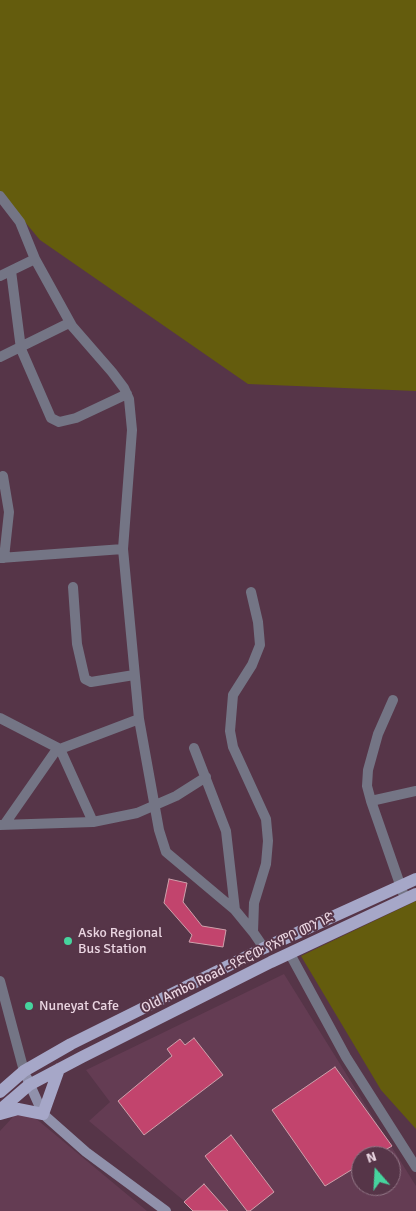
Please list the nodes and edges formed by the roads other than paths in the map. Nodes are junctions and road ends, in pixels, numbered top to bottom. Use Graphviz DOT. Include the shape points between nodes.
graph roads {
  1 [pos="0,196"];
  2 [pos="35,259"];
  3 [pos="12,271"];
  4 [pos="0,276"];
  5 [pos="69,323"];
  6 [pos="21,348"];
  7 [pos="0,357"];
  8 [pos="127,394"];
  9 [pos="2,476"];
  10 [pos="123,549"];
  11 [pos="2,558"];
  12 [pos="73,587"];
  13 [pos="251,592"];
  14 [pos="134,675"];
  15 [pos="393,700"];
  16 [pos="0,718"];
  17 [pos="139,720"];
  18 [pos="194,748"];
  19 [pos="58,749"];
  20 [pos="206,777"];
  21 [pos="416,791"];
  22 [pos="371,801"];
  23 [pos="154,807"];
  24 [pos="92,822"];
  25 [pos="2,825"];
  26 [pos="416,878"];
  27 [pos="400,884"];
  28 [pos="411,896"];
  29 [pos="235,910"];
  30 [pos="253,932"];
  31 [pos="264,948"];
  32 [pos="290,954"];
  33 [pos="0,980"];
  34 [pos="59,1069"];
  35 [pos="24,1071"];
  36 [pos="29,1085"];
  37 [pos="0,1092"];
  38 [pos="0,1110"];
  39 [pos="0,1114"];
  40 [pos="43,1114"];
  41 [pos="416,1167"];
  42 [pos="166,1211"];
  1 -- 2 [label="street" via="20,222"];
  2 -- 3 [label="street"];
  2 -- 5 [label="street"];
  3 -- 4 [label="street"];
  3 -- 6 [label="street"];
  5 -- 6 [label="street"];
  5 -- 8 [label="street"];
  6 -- 7 [label="street"];
  6 -- 8 [label="street" via="51,418 59,422 76,418"];
  8 -- 10 [label="street" via="132,430"];
  9 -- 11 [label="street" via="9,512"];
  10 -- 11 [label="street"];
  10 -- 14 [label="street"];
  12 -- 14 [label="street" via="77,644 86,679 91,682"];
  13 -- 30 [label="street" via="260,645 233,695 230,731 233,747 266,819 266,864 254,903"];
  14 -- 17 [label="street"];
  15 -- 22 [label="street" via="378,734 368,770 367,786"];
  16 -- 19 [label="street"];
  17 -- 19 [label="street"];
  17 -- 23 [label="street"];
  18 -- 20 [label="street"];
  19 -- 24 [label="street"];
  19 -- 25 [label="street"];
  20 -- 23 [label="street"];
  20 -- 29 [label="street" via="226,831"];
  21 -- 22 [label="street"];
  22 -- 27 [label="street"];
  23 -- 24 [label="street"];
  23 -- 29 [label="street" via="166,852"];
  24 -- 25 [label="street"];
  26 -- 27 [label="main road, Old Ambo Road -የድሮው የአምቦ መንገድ"];
  27 -- 28 [label="street"];
  27 -- 31 [label="main road, Old Ambo Road -የድሮው የአምቦ መንገድ"];
  28 -- 32 [label="main road, Old Ambo Road -የድሮው የአምቦ መንገድ"];
  29 -- 30 [label="street"];
  30 -- 31 [label="street"];
  31 -- 35 [label="main road, Old Ambo Road -የድሮው የአምቦ መንገድ" via="71,1044"];
  32 -- 34 [label="main road, Old Ambo Road -የድሮው የአምቦ መንገድ"];
  32 -- 41 [label="street" via="346,1057"];
  33 -- 35 [label="street"];
  34 -- 36 [label="main road, Old Ambo Road -የድሮው የአምቦ መንገድ"];
  34 -- 40 [label="main road"];
  35 -- 36 [label="main road"];
  35 -- 37 [label="main road, Old Ambo Road -የድሮው የአምቦ መንገድ"];
  36 -- 38 [label="main road, Old Ambo Road -የድሮው የአምቦ መንገድ"];
  36 -- 40 [label="main road"];
  39 -- 40 [label="main road" via="18,1109"];
  40 -- 42 [label="main road" via="86,1152"];
}
